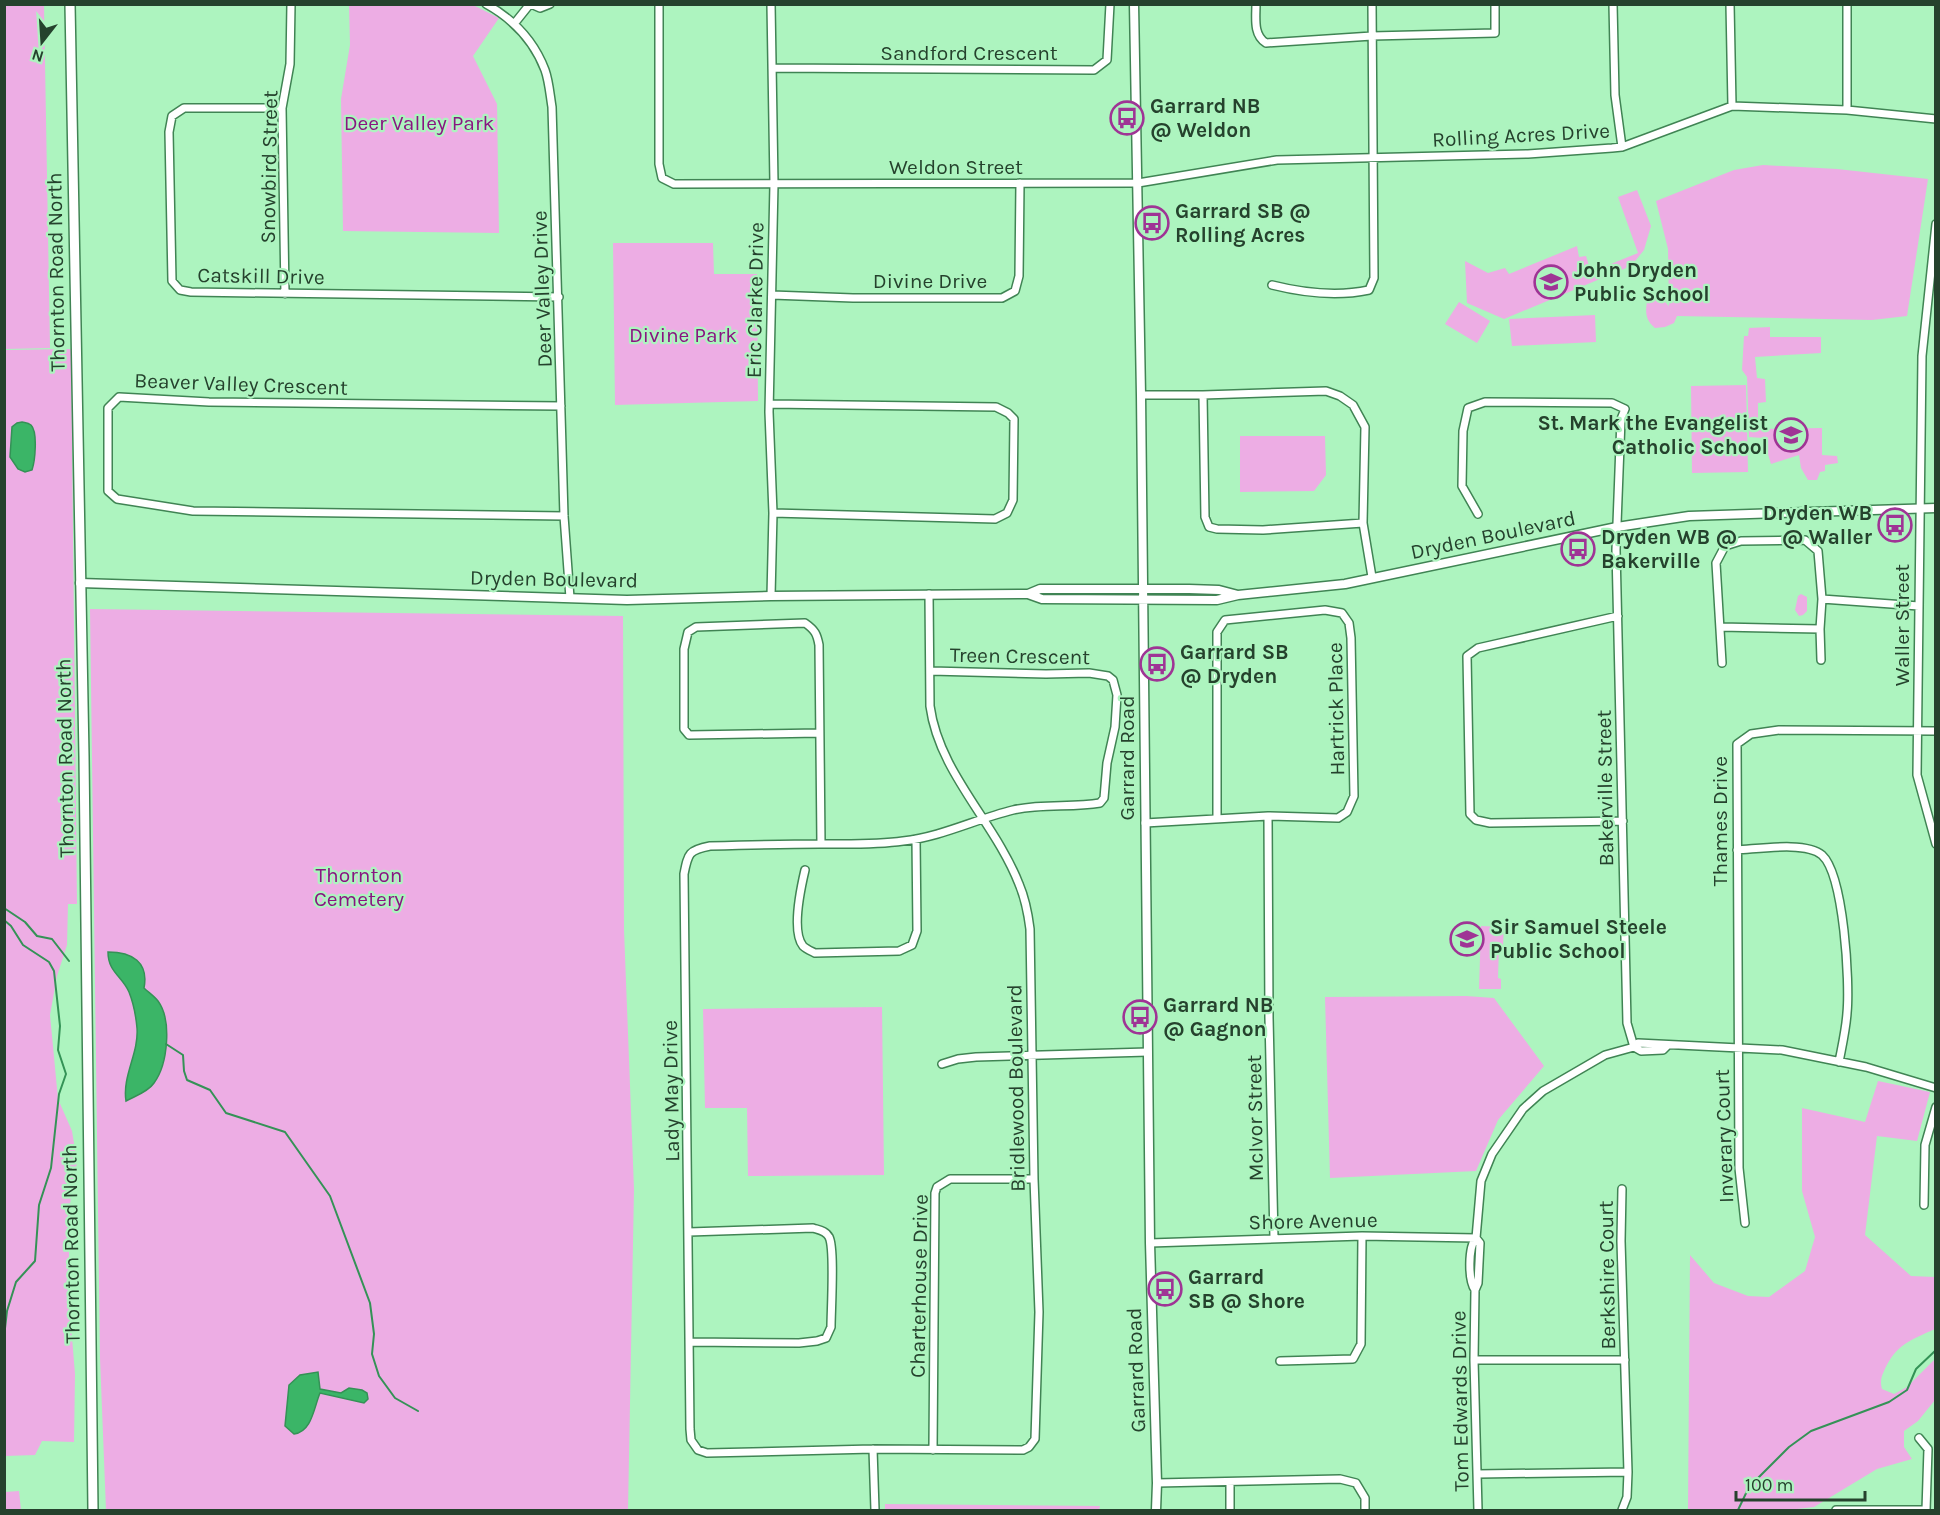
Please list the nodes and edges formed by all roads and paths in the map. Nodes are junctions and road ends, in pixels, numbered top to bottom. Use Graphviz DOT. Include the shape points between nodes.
graph roads {
  1 [pos="70,4"];
  2 [pos="291,4"];
  3 [pos="486,4"];
  4 [pos="531,4"];
  5 [pos="550,4"];
  6 [pos="659,4"];
  7 [pos="771,4"];
  8 [pos="1110,4"];
  9 [pos="1134,4"];
  10 [pos="1256,4"];
  11 [pos="1372,4"];
  12 [pos="1495,4"];
  13 [pos="1613,4"];
  14 [pos="1730,4"];
  15 [pos="1847,4"];
  16 [pos="514,24"];
  17 [pos="1372,36"];
  18 [pos="772,68"];
  19 [pos="1732,106"];
  20 [pos="282,108"];
  21 [pos="1847,110"];
  22 [pos="1935,119"];
  23 [pos="1622,147"];
  24 [pos="1374,157"];
  25 [pos="1020,183"];
  26 [pos="1138,183"];
  27 [pos="774,184"];
  28 [pos="1935,224"];
  29 [pos="1272,285"];
  30 [pos="1932,287"];
  31 [pos="285,294"];
  32 [pos="772,295"];
  33 [pos="559,297"];
  34 [pos="1141,395"];
  35 [pos="1203,395"];
  36 [pos="770,404"];
  37 [pos="561,406"];
  38 [pos="1935,508"];
  39 [pos="1919,509"];
  40 [pos="773,513"];
  41 [pos="1478,514"];
  42 [pos="564,516"];
  43 [pos="1362,524"];
  44 [pos="1617,527"];
  45 [pos="1372,577"];
  46 [pos="80,583"];
  47 [pos="1144,589"];
  48 [pos="929,594"];
  49 [pos="1028,594"];
  50 [pos="1238,595"];
  51 [pos="771,596"];
  52 [pos="570,598"];
  53 [pos="1144,599"];
  54 [pos="1822,599"];
  55 [pos="1919,606"];
  56 [pos="1618,616"];
  57 [pos="1719,627"];
  58 [pos="1820,629"];
  59 [pos="1821,660"];
  60 [pos="1722,663"];
  61 [pos="931,670"];
  62 [pos="1918,731"];
  63 [pos="1935,731"];
  64 [pos="819,733"];
  65 [pos="1268,816"];
  66 [pos="983,819"];
  67 [pos="1217,819"];
  68 [pos="1623,821"];
  69 [pos="1145,823"];
  70 [pos="916,839"];
  71 [pos="820,844"];
  72 [pos="1935,844"];
  73 [pos="1737,850"];
  74 [pos="805,870"];
  75 [pos="1634,1047"];
  76 [pos="1737,1047"];
  77 [pos="1148,1052"];
  78 [pos="1032,1055"];
  79 [pos="1839,1062"];
  80 [pos="942,1064"];
  81 [pos="1935,1088"];
  82 [pos="1935,1107"];
  83 [pos="1034,1179"];
  84 [pos="1622,1189"];
  85 [pos="1924,1205"];
  86 [pos="1744,1223"];
  87 [pos="689,1232"];
  88 [pos="1362,1236"];
  89 [pos="1274,1238"];
  90 [pos="1476,1238"];
  91 [pos="1150,1243"];
  92 [pos="690,1342"];
  93 [pos="1474,1360"];
  94 [pos="1625,1360"];
  95 [pos="1280,1361"];
  96 [pos="1919,1438"];
  97 [pos="873,1449"];
  98 [pos="933,1450"];
  99 [pos="1628,1472"];
  100 [pos="1478,1474"];
  101 [pos="1230,1482"];
  102 [pos="1157,1483"];
  103 [pos="93,1510"];
  104 [pos="875,1510"];
  105 [pos="1156,1510"];
  106 [pos="1230,1510"];
  107 [pos="1365,1510"];
  108 [pos="1478,1510"];
  109 [pos="1622,1510"];
  110 [pos="1836,1510"];
  111 [pos="1926,1510"];
  1 -- 46 [label="main road, Thornton Road North"];
  2 -- 20 [label="street, Snowbird Street" via="290,64"];
  3 -- 16 [label="street, Deer Valley Drive"];
  4 -- 5 [label="street" via="540,8"];
  4 -- 16 [label="street"];
  6 -- 27 [label="street, Weldon Street" via="662,178 674,184"];
  7 -- 18 [label="street, Eric Clarke Drive"];
  8 -- 18 [label="street, Sandford Crescent" via="1107,60 1094,70"];
  9 -- 26 [label="street, Garrard Road"];
  10 -- 17 [label="street" via="1256,29 1266,43"];
  11 -- 17 [label="street"];
  12 -- 17 [label="street" via="1495,33"];
  13 -- 23 [label="street" via="1615,95"];
  14 -- 19 [label="street"];
  15 -- 21 [label="street"];
  16 -- 33 [label="street, Deer Valley Drive" via="531,43 545,71 552,107"];
  17 -- 24 [label="street"];
  18 -- 27 [label="street, Eric Clarke Drive"];
  19 -- 21 [label="street, Rolling Acres Drive"];
  19 -- 23 [label="street, Rolling Acres Drive"];
  20 -- 31 [label="street, Snowbird Street"];
  20 -- 31 [label="street, Catskill Drive" via="184,108 172,116 169,132 172,281 180,290 191,292"];
  21 -- 22 [label="street, Rolling Acres Drive"];
  23 -- 24 [label="street, Rolling Acres Drive" via="1528,154"];
  24 -- 26 [label="street, Rolling Acres Drive" via="1277,159"];
  24 -- 29 [label="street" via="1374,278 1369,290 1348,294 1302,292"];
  25 -- 26 [label="street, Weldon Street"];
  25 -- 27 [label="street, Weldon Street"];
  25 -- 32 [label="street, Divine Drive" via="1019,276 1015,291 1002,298"];
  26 -- 34 [label="street, Garrard Road"];
  27 -- 32 [label="street, Eric Clarke Drive"];
  28 -- 30 [label="street, Waller Street"];
  30 -- 39 [label="street, Waller Street" via="1922,356"];
  31 -- 33 [label="street, Catskill Drive"];
  32 -- 36 [label="street, Eric Clarke Drive"];
  33 -- 37 [label="street, Deer Valley Drive"];
  34 -- 35 [label="street"];
  34 -- 47 [label="street, Garrard Road"];
  35 -- 43 [label="street" via="1326,391 1353,405 1365,427"];
  35 -- 43 [label="street" via="1205,517 1209,527 1263,530"];
  36 -- 40 [label="street, Eric Clarke Drive"];
  36 -- 40 [label="street" via="996,407 1014,419 1013,500 1007,513 995,519"];
  37 -- 42 [label="street, Deer Valley Drive"];
  37 -- 42 [label="street, Beaver Valley Crescent" via="209,402 119,397 108,408 108,491 117,500 193,511"];
  38 -- 39 [label="street, Dryden Boulevard"];
  39 -- 44 [label="street, Dryden Boulevard" via="1689,516"];
  39 -- 55 [label="street, Waller Street"];
  40 -- 51 [label="street, Eric Clarke Drive"];
  41 -- 44 [label="street, Bakerville Street" via="1462,486 1463,431 1468,408 1485,402 1612,403 1624,409"];
  42 -- 52 [label="street, Deer Valley Drive"];
  43 -- 45 [label="street"];
  44 -- 45 [label="street, Dryden Boulevard"];
  44 -- 56 [label="street, Bakerville Street"];
  45 -- 50 [label="street, Dryden Boulevard" via="1346,584"];
  46 -- 52 [label="street, Dryden Boulevard"];
  46 -- 103 [label="main road, Thornton Road North"];
  47 -- 49 [label="street, Dryden Boulevard" via="1040,590"];
  47 -- 50 [label="street, Dryden Boulevard" via="1219,590"];
  47 -- 53 [label="street, Garrard Road"];
  48 -- 49 [label="street, Dryden Boulevard"];
  48 -- 51 [label="street, Dryden Boulevard"];
  48 -- 61 [label="street, Bridlewood Boulevard"];
  49 -- 53 [label="street, Dryden Boulevard" via="1042,599"];
  50 -- 53 [label="street, Dryden Boulevard" via="1217,600"];
  51 -- 52 [label="street, Dryden Boulevard"];
  53 -- 69 [label="street, Garrard Road"];
  54 -- 55 [label="street"];
  54 -- 57 [label="street" via="1818,551 1805,540 1741,541 1725,546 1716,563"];
  54 -- 58 [label="street"];
  55 -- 62 [label="street, Waller Street"];
  56 -- 68 [label="street, Bakerville Street"];
  56 -- 68 [label="street" via="1478,648 1467,656 1470,814 1476,820 1490,823"];
  57 -- 58 [label="street"];
  57 -- 60 [label="street"];
  58 -- 59 [label="street"];
  61 -- 66 [label="street, Bridlewood Boulevard" via="932,723 952,768"];
  61 -- 66 [label="street, Treen Crescent" via="1096,674 1108,676 1116,687 1115,727 1100,803 1015,810"];
  62 -- 63 [label="street"];
  62 -- 72 [label="street, Waller Street" via="1917,775"];
  62 -- 73 [label="street, Thames Drive" via="1779,730 1751,734 1737,744"];
  64 -- 64 [label="street" via="819,645 813,629 805,623 736,624 696,627 688,632 684,649 684,729 689,735"];
  64 -- 71 [label="street"];
  65 -- 67 [label="street, Hartrick Place"];
  65 -- 67 [label="street, Hartrick Place" via="1338,818 1347,812 1354,796 1352,638 1342,613 1325,610 1225,620 1217,632"];
  65 -- 89 [label="street, McIvor Street"];
  66 -- 70 [label="street, Lady May Drive"];
  66 -- 78 [label="street, Bridlewood Boulevard" via="1010,863 1027,909"];
  67 -- 69 [label="street, Hartrick Place"];
  68 -- 75 [label="street, Bakerville Street" via="1627,1023"];
  69 -- 77 [label="street, Garrard Road"];
  70 -- 71 [label="street, Lady May Drive"];
  70 -- 74 [label="street" via="917,931 912,945 899,951 815,953 804,947 799,938 798,900"];
  71 -- 87 [label="street, Lady May Drive" via="710,846 695,849 688,856 684,874"];
  73 -- 76 [label="street, Thames Drive"];
  73 -- 79 [label="street" via="1806,847 1822,855 1832,872 1846,958 1847,1012"];
  75 -- 76 [label="street, Tom Edwards Drive" via="1641,1051 1663,1050 1667,1046"];
  75 -- 90 [label="street, Tom Edwards Drive" via="1605,1055 1543,1091 1523,1109 1492,1154 1481,1181"];
  76 -- 79 [label="street, Tom Edwards Drive" via="1782,1050"];
  76 -- 86 [label="street, Inverary Court" via="1738,1168"];
  77 -- 78 [label="street"];
  77 -- 91 [label="street, Garrard Road"];
  78 -- 80 [label="street" via="967,1058"];
  78 -- 83 [label="street, Bridlewood Boulevard"];
  79 -- 81 [label="street, Tom Edwards Drive"];
  82 -- 85 [label="street" via="1925,1145"];
  83 -- 98 [label="street, Charterhouse Drive" via="950,1179 937,1187"];
  83 -- 98 [label="street, Bridlewood Boulevard" via="1039,1312 1035,1439 1023,1450"];
  84 -- 94 [label="street, Berkshire Court"];
  87 -- 92 [label="street, Lady May Drive"];
  87 -- 92 [label="street" via="813,1228 830,1237 832,1251 831,1327 826,1338 800,1343"];
  88 -- 89 [label="street, Shore Avenue"];
  88 -- 90 [label="street, Shore Avenue"];
  88 -- 95 [label="street" via="1361,1344 1353,1359"];
  89 -- 91 [label="street, Shore Avenue"];
  90 -- 93 [label="street, Tom Edwards Drive" via="1472,1243 1470,1283 1475,1290"];
  91 -- 102 [label="street, Garrard Road"];
  92 -- 97 [label="street, Lady May Drive" via="690,1429 698,1450 708,1454"];
  93 -- 94 [label="street"];
  93 -- 100 [label="street, Tom Edwards Drive"];
  94 -- 99 [label="street, Berkshire Court"];
  96 -- 111 [label="street" via="1928,1449"];
  97 -- 98 [label="street, Bridlewood Boulevard"];
  97 -- 104 [label="street"];
  99 -- 100 [label="street"];
  99 -- 109 [label="street, Berkshire Court"];
  100 -- 108 [label="street, Tom Edwards Drive"];
  101 -- 102 [label="street"];
  101 -- 106 [label="street"];
  101 -- 107 [label="street" via="1340,1479 1356,1483 1365,1498"];
  102 -- 105 [label="street, Garrard Road"];
  110 -- 111 [label="street"];
}
